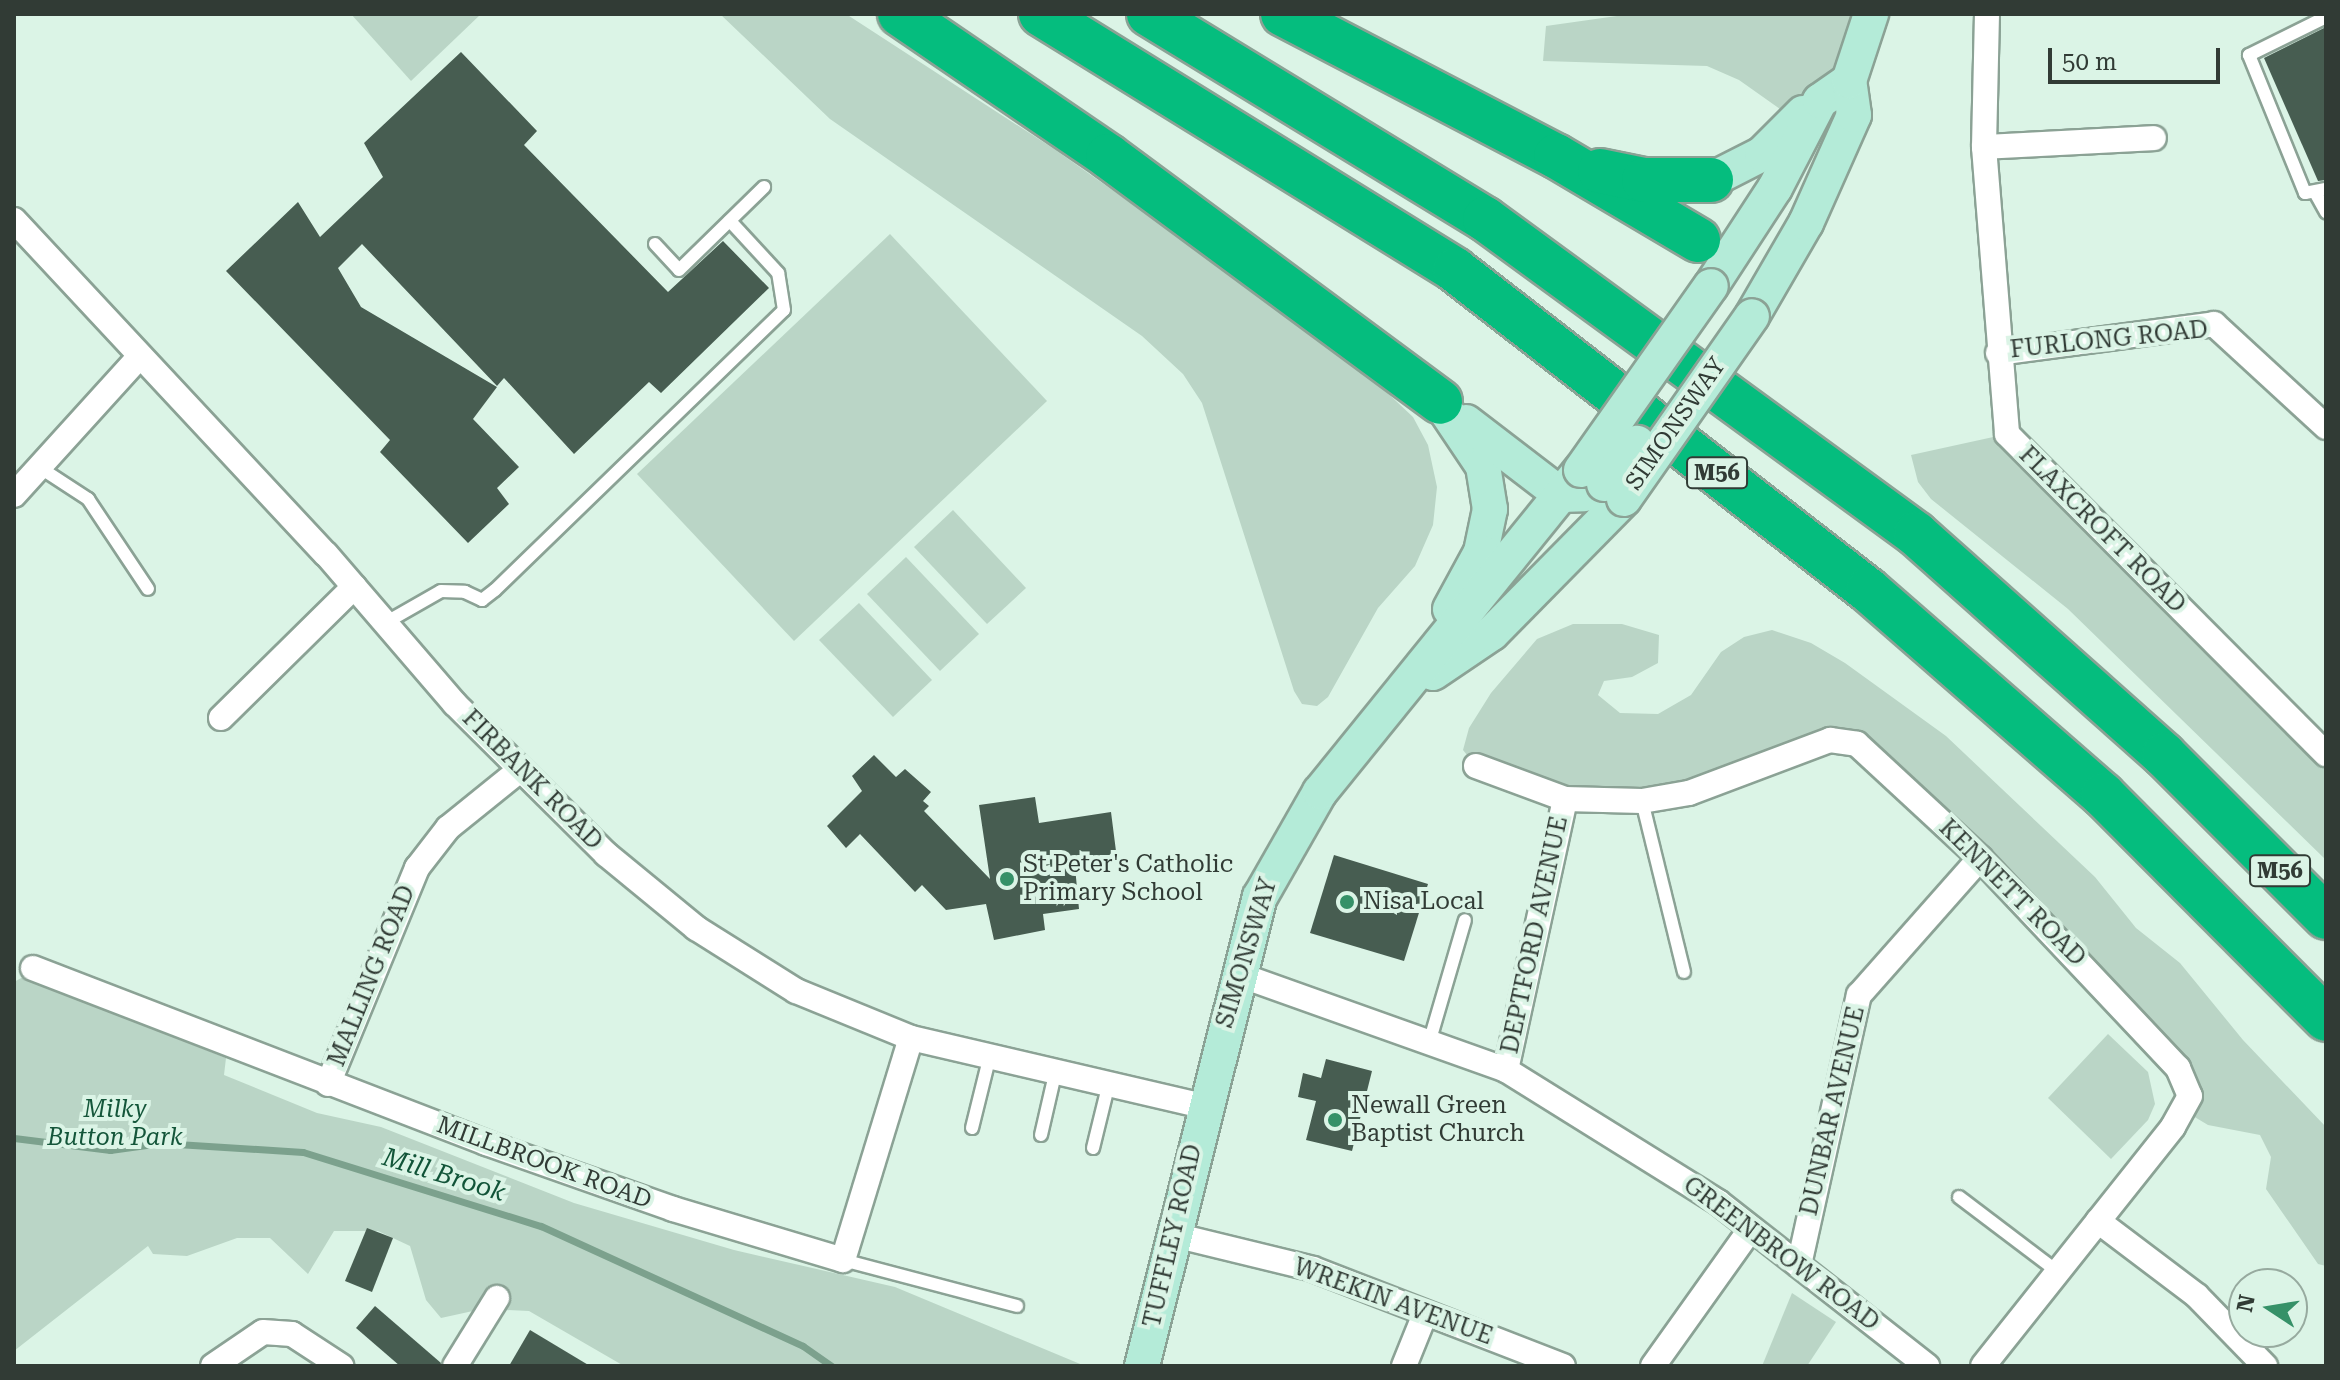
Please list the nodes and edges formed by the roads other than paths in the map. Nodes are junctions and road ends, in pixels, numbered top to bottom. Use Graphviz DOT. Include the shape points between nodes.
graph roads {
  1 [pos="900,14"];
  2 [pos="1041,14"];
  3 [pos="1149,14"];
  4 [pos="1283,14"];
  5 [pos="1871,14"];
  6 [pos="1987,14"];
  7 [pos="2326,17"];
  8 [pos="1849,81"];
  9 [pos="1820,101"];
  10 [pos="2154,138"];
  11 [pos="1984,147"];
  12 [pos="1556,156"];
  13 [pos="1711,180"];
  14 [pos="764,187"];
  15 [pos="2321,192"];
  16 [pos="2326,212"];
  17 [pos="14,220"];
  18 [pos="730,221"];
  19 [pos="655,244"];
  20 [pos="1713,262"];
  21 [pos="1760,301"];
  22 [pos="1998,353"];
  23 [pos="139,357"];
  24 [pos="1440,402"];
  25 [pos="2326,427"];
  26 [pos="39,467"];
  27 [pos="1592,487"];
  28 [pos="14,495"];
  29 [pos="354,587"];
  30 [pos="148,589"];
  31 [pos="385,623"];
  32 [pos="1399,695"];
  33 [pos="221,718"];
  34 [pos="2326,754"];
  35 [pos="1476,766"];
  36 [pos="520,770"];
  37 [pos="1565,799"];
  38 [pos="1642,801"];
  39 [pos="1980,858"];
  40 [pos="2326,917"];
  41 [pos="1465,920"];
  42 [pos="33,968"];
  43 [pos="1684,972"];
  44 [pos="1237,974"];
  45 [pos="2326,1019"];
  46 [pos="911,1038"];
  47 [pos="1429,1043"];
  48 [pos="990,1055"];
  49 [pos="1056,1070"];
  50 [pos="1506,1070"];
  51 [pos="1109,1083"];
  52 [pos="328,1084"];
  53 [pos="1204,1106"];
  54 [pos="972,1128"];
  55 [pos="1041,1135"];
  56 [pos="1093,1148"];
  57 [pos="1959,1197"];
  58 [pos="2098,1221"];
  59 [pos="1750,1230"];
  60 [pos="1174,1235"];
  61 [pos="843,1260"];
  62 [pos="1799,1265"];
  63 [pos="2058,1272"];
  64 [pos="497,1298"];
  65 [pos="1017,1306"];
  66 [pos="1425,1314"];
  67 [pos="213,1366"];
  68 [pos="341,1366"];
  69 [pos="455,1366"];
  70 [pos="1142,1366"];
  71 [pos="1404,1366"];
  72 [pos="1563,1366"];
  73 [pos="1653,1366"];
  74 [pos="1927,1366"];
  75 [pos="1983,1366"];
  76 [pos="2265,1366"];
  1 -- 24 [label="highway" via="1108,156"];
  2 -- 45 [label="highway, M56" via="1455,270 1855,580 2103,795"];
  3 -- 40 [label="highway, M56" via="1485,219 1916,534 2164,755"];
  4 -- 12 [label="highway"];
  5 -- 8 [label="street, SIMONSWAY"];
  6 -- 11 [label="street, FLAXCROFT ROAD"];
  7 -- 15 [label="lane" via="2249,55 2305,193"];
  8 -- 9 [label="street, SIMONSWAY"];
  8 -- 21 [label="street, SIMONSWAY" via="1854,115 1806,223"];
  9 -- 13 [label="street" via="1794,119 1762,154"];
  9 -- 20 [label="street, SIMONSWAY" via="1775,188"];
  10 -- 11 [label="street"];
  11 -- 22 [label="street, FLAXCROFT ROAD"];
  12 -- 13 [label="highway" via="1644,180"];
  12 -- 20 [label="highway"];
  14 -- 18 [label="lane"];
  15 -- 16 [label="lane"];
  17 -- 23 [label="street, FIRBANK ROAD"];
  18 -- 19 [label="lane" via="679,270"];
  18 -- 31 [label="lane" via="778,273 784,310 482,600 465,592 441,591"];
  20 -- 21 [label="street"];
  20 -- 27 [label="street, SIMONSWAY, bridge"];
  21 -- 27 [label="street, SIMONSWAY, bridge" via="1681,416"];
  22 -- 25 [label="street, FURLONG ROAD" via="2214,324"];
  22 -- 34 [label="street, FLAXCROFT ROAD" via="2007,434 2020,452"];
  23 -- 26 [label="street"];
  23 -- 29 [label="street, FIRBANK ROAD"];
  24 -- 27 [label="street"];
  24 -- 32 [label="street" via="1483,466 1488,529 1481,552"];
  26 -- 28 [label="street"];
  26 -- 30 [label="lane" via="88,499"];
  27 -- 32 [label="street, SIMONSWAY"];
  27 -- 32 [label="street, SIMONSWAY" via="1492,633"];
  29 -- 31 [label="street, FIRBANK ROAD"];
  29 -- 33 [label="street"];
  31 -- 36 [label="street, FIRBANK ROAD"];
  32 -- 44 [label="street, SIMONSWAY" via="1289,839 1260,897"];
  35 -- 37 [label="street, KENNETT ROAD"];
  36 -- 46 [label="street, FIRBANK ROAD" via="606,854 696,928 796,991"];
  36 -- 52 [label="street, MALLING ROAD" via="448,828 417,868"];
  37 -- 38 [label="street, KENNETT ROAD"];
  37 -- 50 [label="street, DEPTFORD AVENUE"];
  38 -- 39 [label="street, KENNETT ROAD" via="1689,793 1830,740 1857,744"];
  38 -- 43 [label="lane"];
  39 -- 58 [label="street, KENNETT ROAD" via="2138,1022 2178,1068 2190,1096 2173,1127"];
  39 -- 62 [label="street, DUNBAR AVENUE" via="1859,995"];
  41 -- 47 [label="lane"];
  42 -- 52 [label="street, MILLBROOK ROAD"];
  44 -- 47 [label="street, GREENBROW ROAD"];
  44 -- 53 [label="street, SIMONSWAY"];
  46 -- 48 [label="street, FIRBANK ROAD"];
  46 -- 61 [label="street"];
  47 -- 50 [label="street, GREENBROW ROAD"];
  48 -- 49 [label="street, FIRBANK ROAD"];
  48 -- 54 [label="lane"];
  49 -- 51 [label="street, FIRBANK ROAD"];
  49 -- 55 [label="lane"];
  50 -- 59 [label="street, GREENBROW ROAD" via="1718,1202"];
  51 -- 53 [label="street, FIRBANK ROAD"];
  51 -- 56 [label="lane"];
  52 -- 61 [label="street, MILLBROOK ROAD" via="673,1209"];
  53 -- 60 [label="street, TUFFLEY ROAD"];
  57 -- 63 [label="lane"];
  58 -- 63 [label="street, KENNETT ROAD"];
  58 -- 76 [label="street" via="2197,1296"];
  59 -- 62 [label="street, GREENBROW ROAD"];
  59 -- 73 [label="street"];
  60 -- 66 [label="street, WREKIN AVENUE" via="1313,1269"];
  60 -- 70 [label="street, TUFFLEY ROAD"];
  61 -- 65 [label="lane"];
  62 -- 74 [label="street, GREENBROW ROAD"];
  63 -- 75 [label="street, KENNETT ROAD"];
  64 -- 69 [label="street"];
  66 -- 71 [label="street"];
  66 -- 72 [label="street, WREKIN AVENUE"];
  67 -- 68 [label="street" via="263,1332 292,1334"];
}
